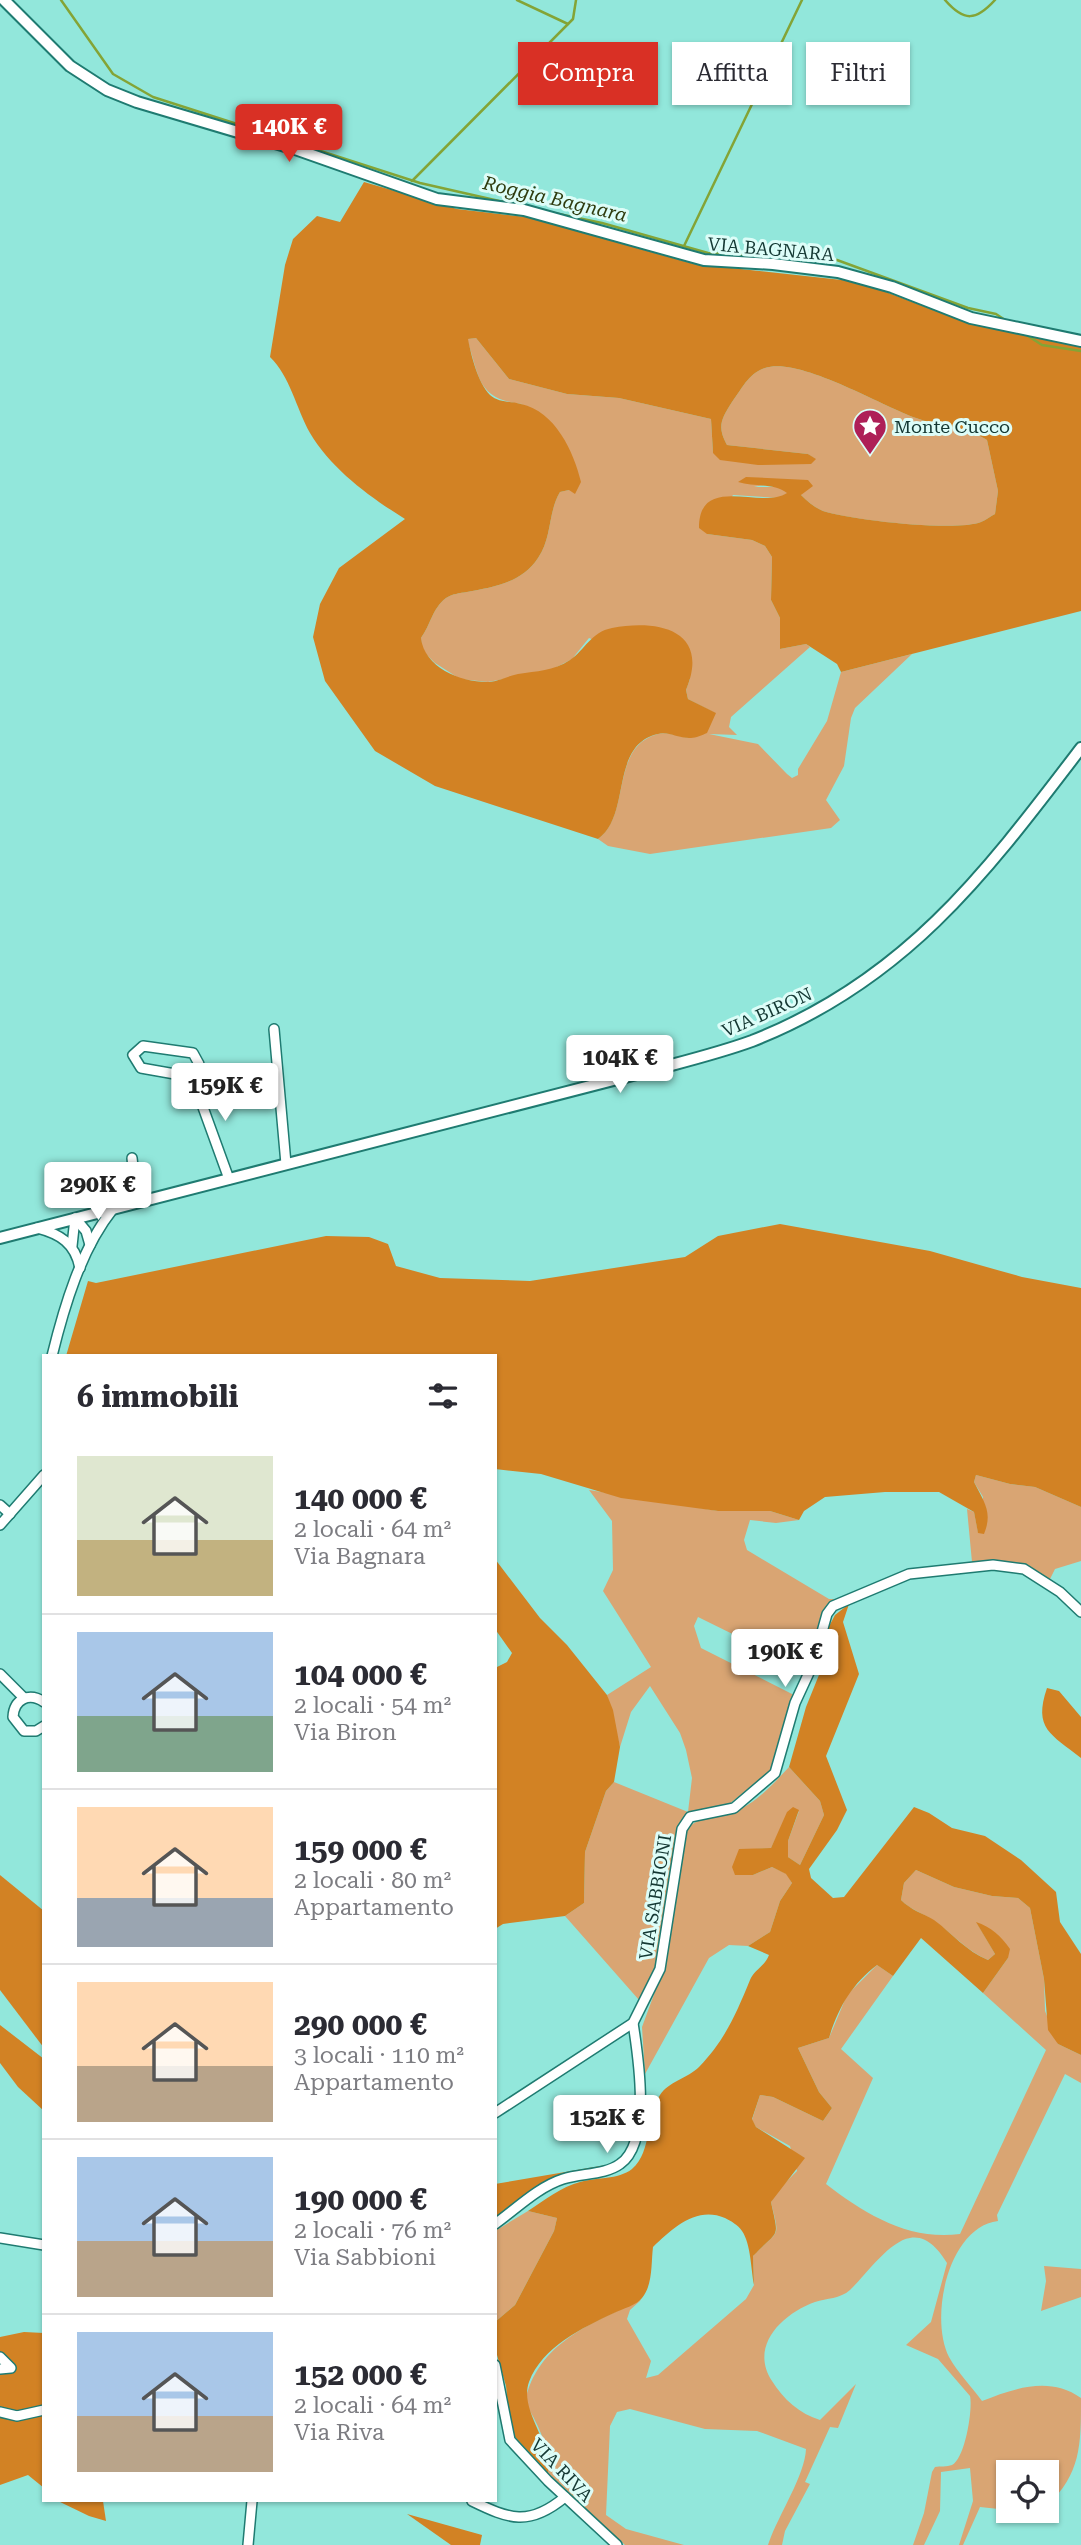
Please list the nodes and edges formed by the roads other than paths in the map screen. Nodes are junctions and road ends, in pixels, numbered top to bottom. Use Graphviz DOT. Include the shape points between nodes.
graph roads {
  1 [pos="4,0"];
  2 [pos="1081,341"];
  3 [pos="1081,748"];
  4 [pos="274,1029"];
  5 [pos="192,1077"];
  6 [pos="132,1158"];
  7 [pos="286,1164"];
  8 [pos="229,1178"];
  9 [pos="137,1202"];
  10 [pos="113,1209"];
  11 [pos="75,1218"];
  12 [pos="35,1228"];
  13 [pos="0,1238"];
  14 [pos="90,1245"];
  15 [pos="72,1246"];
  16 [pos="80,1269"];
  17 [pos="53,1354"];
  18 [pos="42,1477"];
  19 [pos="0,1505"];
  20 [pos="10,1514"];
  21 [pos="0,1525"];
  22 [pos="1081,1612"];
  23 [pos="0,1674"];
  24 [pos="24,1698"];
  25 [pos="42,1701"];
  26 [pos="42,1727"];
  27 [pos="633,2023"];
  28 [pos="497,2112"];
  29 [pos="497,2223"];
  30 [pos="0,2238"];
  31 [pos="42,2245"];
  32 [pos="0,2357"];
  33 [pos="0,2370"];
  34 [pos="497,2375"];
  35 [pos="42,2410"];
  36 [pos="0,2412"];
  37 [pos="565,2497"];
  38 [pos="252,2502"];
  39 [pos="474,2502"];
  40 [pos="248,2545"];
  41 [pos="617,2545"];
  1 -- 2 [label="street, VIA BAGNARA" via="70,66 107,90 437,199 524,210 704,260 838,272 971,318"];
  3 -- 7 [label="street, VIA BIRON" via="954,906 899,957 826,1006 723,1051"];
  4 -- 7 [label="street"];
  5 -- 5 [label="street" via="141,1068 133,1055 143,1045 193,1053 199,1063"];
  5 -- 8 [label="street"];
  6 -- 9 [label="street"];
  7 -- 8 [label="street, VIA BIRON"];
  8 -- 9 [label="street, VIA BIRON"];
  9 -- 10 [label="street, VIA BIRON"];
  10 -- 11 [label="street, VIA BIRON"];
  10 -- 14 [label="street"];
  11 -- 12 [label="street, VIA BIRON"];
  11 -- 14 [label="street"];
  11 -- 15 [label="street"];
  12 -- 13 [label="street, VIA BIRON"];
  12 -- 15 [label="street" via="52,1232"];
  14 -- 16 [label="street"];
  15 -- 16 [label="street"];
  16 -- 17 [label="street"];
  18 -- 20 [label="street"];
  19 -- 20 [label="street"];
  20 -- 21 [label="street"];
  22 -- 27 [label="street, VIA SABBIONI" via="1024,1569 993,1565 909,1574 832,1606 795,1703 775,1773 734,1808 690,1817 682,1829 660,1969"];
  23 -- 24 [label="street"];
  24 -- 25 [label="street"];
  24 -- 26 [label="street" via="13,1711 15,1723 30,1732"];
  27 -- 28 [label="street"];
  27 -- 29 [label="street" via="642,2089 632,2148 624,2162 612,2169 559,2180"];
  30 -- 31 [label="street"];
  32 -- 33 [label="street" via="11,2368"];
  34 -- 37 [label="street, VIA RIVA" via="510,2440"];
  35 -- 36 [label="street" via="17,2416"];
  37 -- 39 [label="street" via="546,2510 520,2518 506,2518"];
  37 -- 41 [label="street, VIA RIVA"];
  38 -- 40 [label="street"];
}
